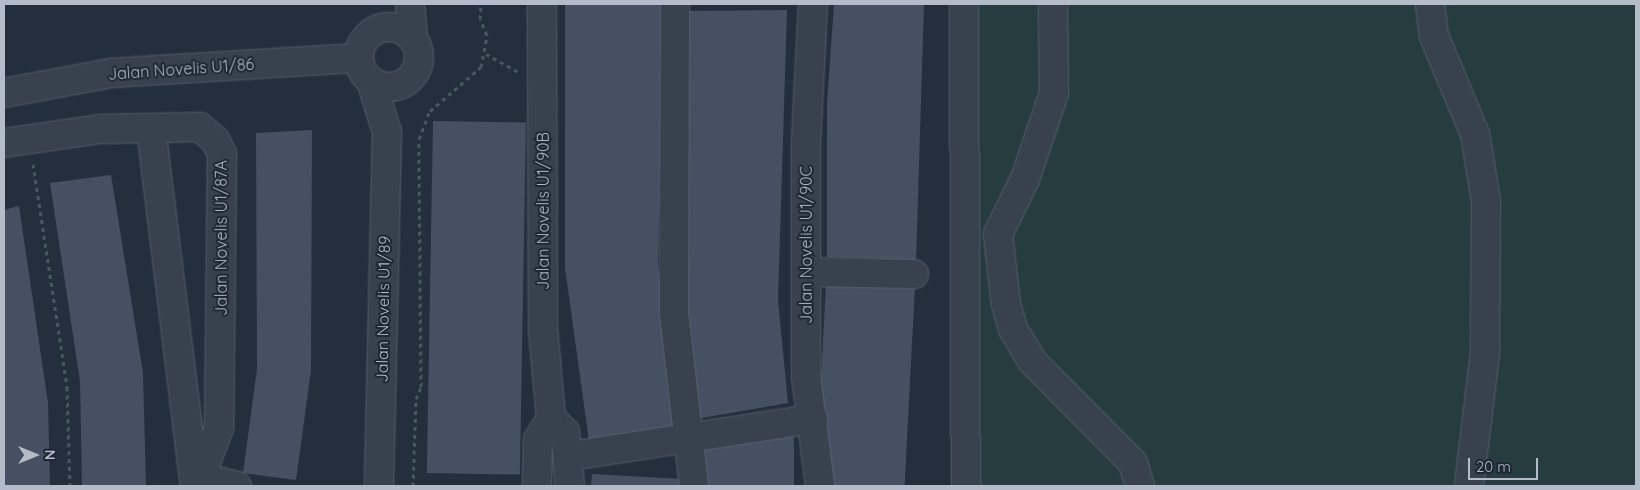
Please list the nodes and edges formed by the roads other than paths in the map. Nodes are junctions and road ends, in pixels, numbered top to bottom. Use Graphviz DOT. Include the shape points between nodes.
graph roads {
  1 [pos="397,4"];
  2 [pos="410,4"];
  3 [pos="542,4"];
  4 [pos="675,4"];
  5 [pos="813,4"];
  6 [pos="964,4"];
  7 [pos="1053,4"];
  8 [pos="1430,4"];
  9 [pos="379,29"];
  10 [pos="413,39"];
  11 [pos="365,69"];
  12 [pos="406,81"];
  13 [pos="4,93"];
  14 [pos="151,128"];
  15 [pos="387,132"];
  16 [pos="16,139"];
  17 [pos="806,272"];
  18 [pos="914,274"];
  19 [pos="183,370"];
  20 [pos="220,370"];
  21 [pos="551,418"];
  22 [pos="812,419"];
  23 [pos="690,438"];
  24 [pos="570,456"];
  25 [pos="197,481"];
  26 [pos="236,486"];
  27 [pos="379,486"];
  28 [pos="537,486"];
  29 [pos="570,486"];
  30 [pos="694,486"];
  31 [pos="820,486"];
  32 [pos="966,486"];
  33 [pos="1140,486"];
  34 [pos="1469,486"];
  1 -- 9 [label="street"];
  2 -- 10 [label="street"];
  3 -- 21 [label="street, Jalan Novelis U1/90B" via="543,328"];
  4 -- 23 [label="street" via="674,313"];
  5 -- 17 [label="street, Jalan Novelis U1/90C"];
  6 -- 32 [label="street"];
  7 -- 33 [label="street" via="1054,94 1025,179 998,234 1006,304 1013,329 1033,362 1133,463"];
  8 -- 34 [label="street" via="1434,36 1475,134 1486,201 1485,353"];
  9 -- 10 [label="street" via="397,28"];
  9 -- 11 [label="street" via="365,40"];
  10 -- 12 [label="street" via="419,57"];
  11 -- 12 [label="street" via="388,87"];
  11 -- 13 [label="street, Jalan Novelis U1/86" via="111,72"];
  11 -- 15 [label="street, Jalan Novelis U1/89"];
  12 -- 15 [label="street, Jalan Novelis U1/89"];
  14 -- 16 [label="street"];
  14 -- 19 [label="street"];
  14 -- 20 [label="street, Jalan Novelis U1/87A" via="200,127 215,140 222,154"];
  15 -- 27 [label="street, Jalan Novelis U1/89"];
  17 -- 18 [label="street"];
  17 -- 22 [label="street, Jalan Novelis U1/90C" via="806,376"];
  19 -- 20 [label="street" via="198,377"];
  19 -- 25 [label="street"];
  20 -- 25 [label="street" via="219,428"];
  21 -- 24 [label="street" via="565,432"];
  21 -- 28 [label="street" via="538,440"];
  22 -- 23 [label="street"];
  22 -- 31 [label="street, Jalan Novelis U1/90C"];
  23 -- 24 [label="street"];
  23 -- 30 [label="street"];
  24 -- 29 [label="street"];
  25 -- 26 [label="street"];
}
